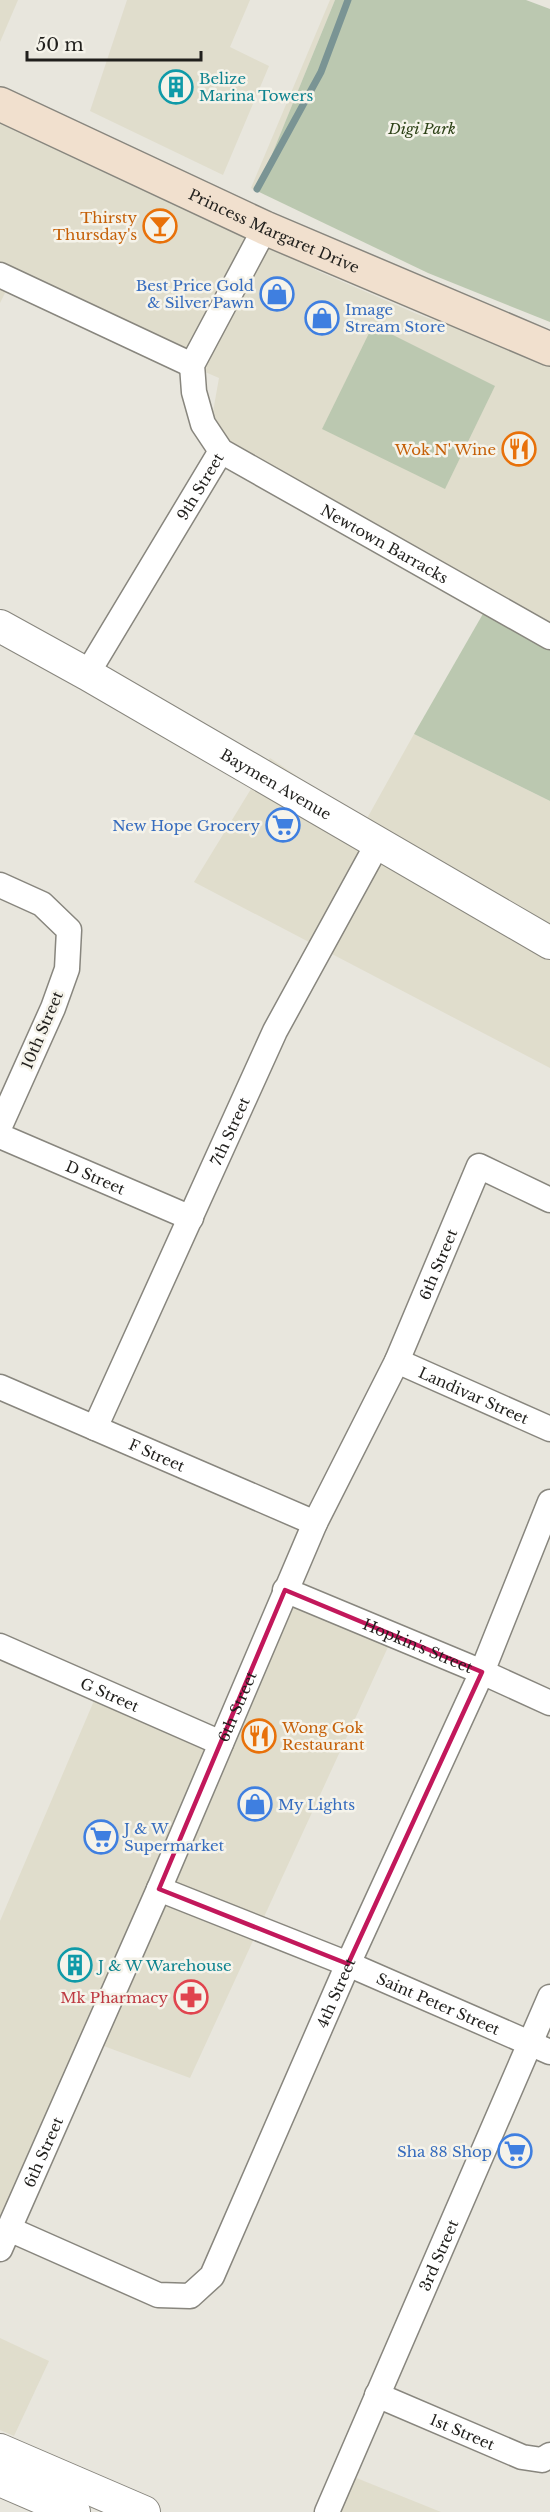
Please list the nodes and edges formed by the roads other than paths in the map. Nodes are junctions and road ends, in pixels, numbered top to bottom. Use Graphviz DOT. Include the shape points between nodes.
graph roads {
  1 [pos="0,104"];
  2 [pos="266,228"];
  3 [pos="0,275"];
  4 [pos="550,349"];
  5 [pos="192,365"];
  6 [pos="221,451"];
  7 [pos="0,626"];
  8 [pos="550,637"];
  9 [pos="87,674"];
  10 [pos="378,843"];
  11 [pos="0,885"];
  12 [pos="550,943"];
  13 [pos="0,1126"];
  14 [pos="0,1136"];
  15 [pos="550,1200"];
  16 [pos="191,1218"];
  17 [pos="397,1361"];
  18 [pos="0,1387"];
  19 [pos="95,1428"];
  20 [pos="550,1429"];
  21 [pos="550,1502"];
  22 [pos="315,1523"];
  23 [pos="285,1590"];
  24 [pos="1,1648"];
  25 [pos="482,1672"];
  26 [pos="550,1704"];
  27 [pos="221,1743"];
  28 [pos="159,1889"];
  29 [pos="348,1964"];
  30 [pos="550,1997"];
  31 [pos="539,2048"];
  32 [pos="4,2239"];
  33 [pos="377,2395"];
  34 [pos="0,2450"];
  35 [pos="550,2454"];
  36 [pos="0,2480"];
  37 [pos="74,2512"];
  38 [pos="144,2512"];
  39 [pos="327,2512"];
  1 -- 2 [label="main road, Princess Margaret Drive"];
  2 -- 4 [label="main road, Princess Margaret Drive"];
  2 -- 5 [label="street"];
  3 -- 5 [label="street"];
  5 -- 6 [label="street, 9th Street" via="203,424"];
  6 -- 8 [label="street, Newtown Barracks"];
  6 -- 9 [label="street, 9th Street"];
  7 -- 9 [label="street, Baymen Avenue"];
  9 -- 10 [label="street, Baymen Avenue"];
  10 -- 12 [label="street, Baymen Avenue"];
  10 -- 16 [label="street, 7th Street" via="275,1031"];
  11 -- 13 [label="street, 10th Street" via="42,903 69,930 67,969"];
  14 -- 16 [label="street, D Street"];
  15 -- 17 [label="street, 6th Street" via="479,1166"];
  16 -- 19 [label="street, 7th Street"];
  17 -- 20 [label="street, Landivar Street"];
  17 -- 22 [label="street, 6th Street"];
  18 -- 19 [label="street, F Street"];
  19 -- 22 [label="street, F Street"];
  21 -- 25 [label="street, 4th Street"];
  22 -- 23 [label="street, 6th Street"];
  23 -- 25 [label="street, Hopkin's Street"];
  23 -- 27 [label="street, 6th Street"];
  24 -- 27 [label="street, G Street"];
  25 -- 26 [label="street, Hopkin's Street"];
  25 -- 29 [label="street, 4th Street"];
  27 -- 28 [label="street, 6th Street"];
  28 -- 29 [label="street, Saint Peter Street"];
  28 -- 32 [label="street, 6th Street"];
  29 -- 31 [label="street, Saint Peter Street"];
  29 -- 32 [label="street, 4th Street" via="212,2276 190,2296 158,2295"];
  30 -- 31 [label="street, 3rd Street"];
  31 -- 33 [label="street, 3rd Street"];
  33 -- 35 [label="street, 1st Street" via="522,2457 542,2460"];
  33 -- 39 [label="street, 3rd Street"];
  34 -- 38 [label="street"];
  36 -- 37 [label="street"];
}
